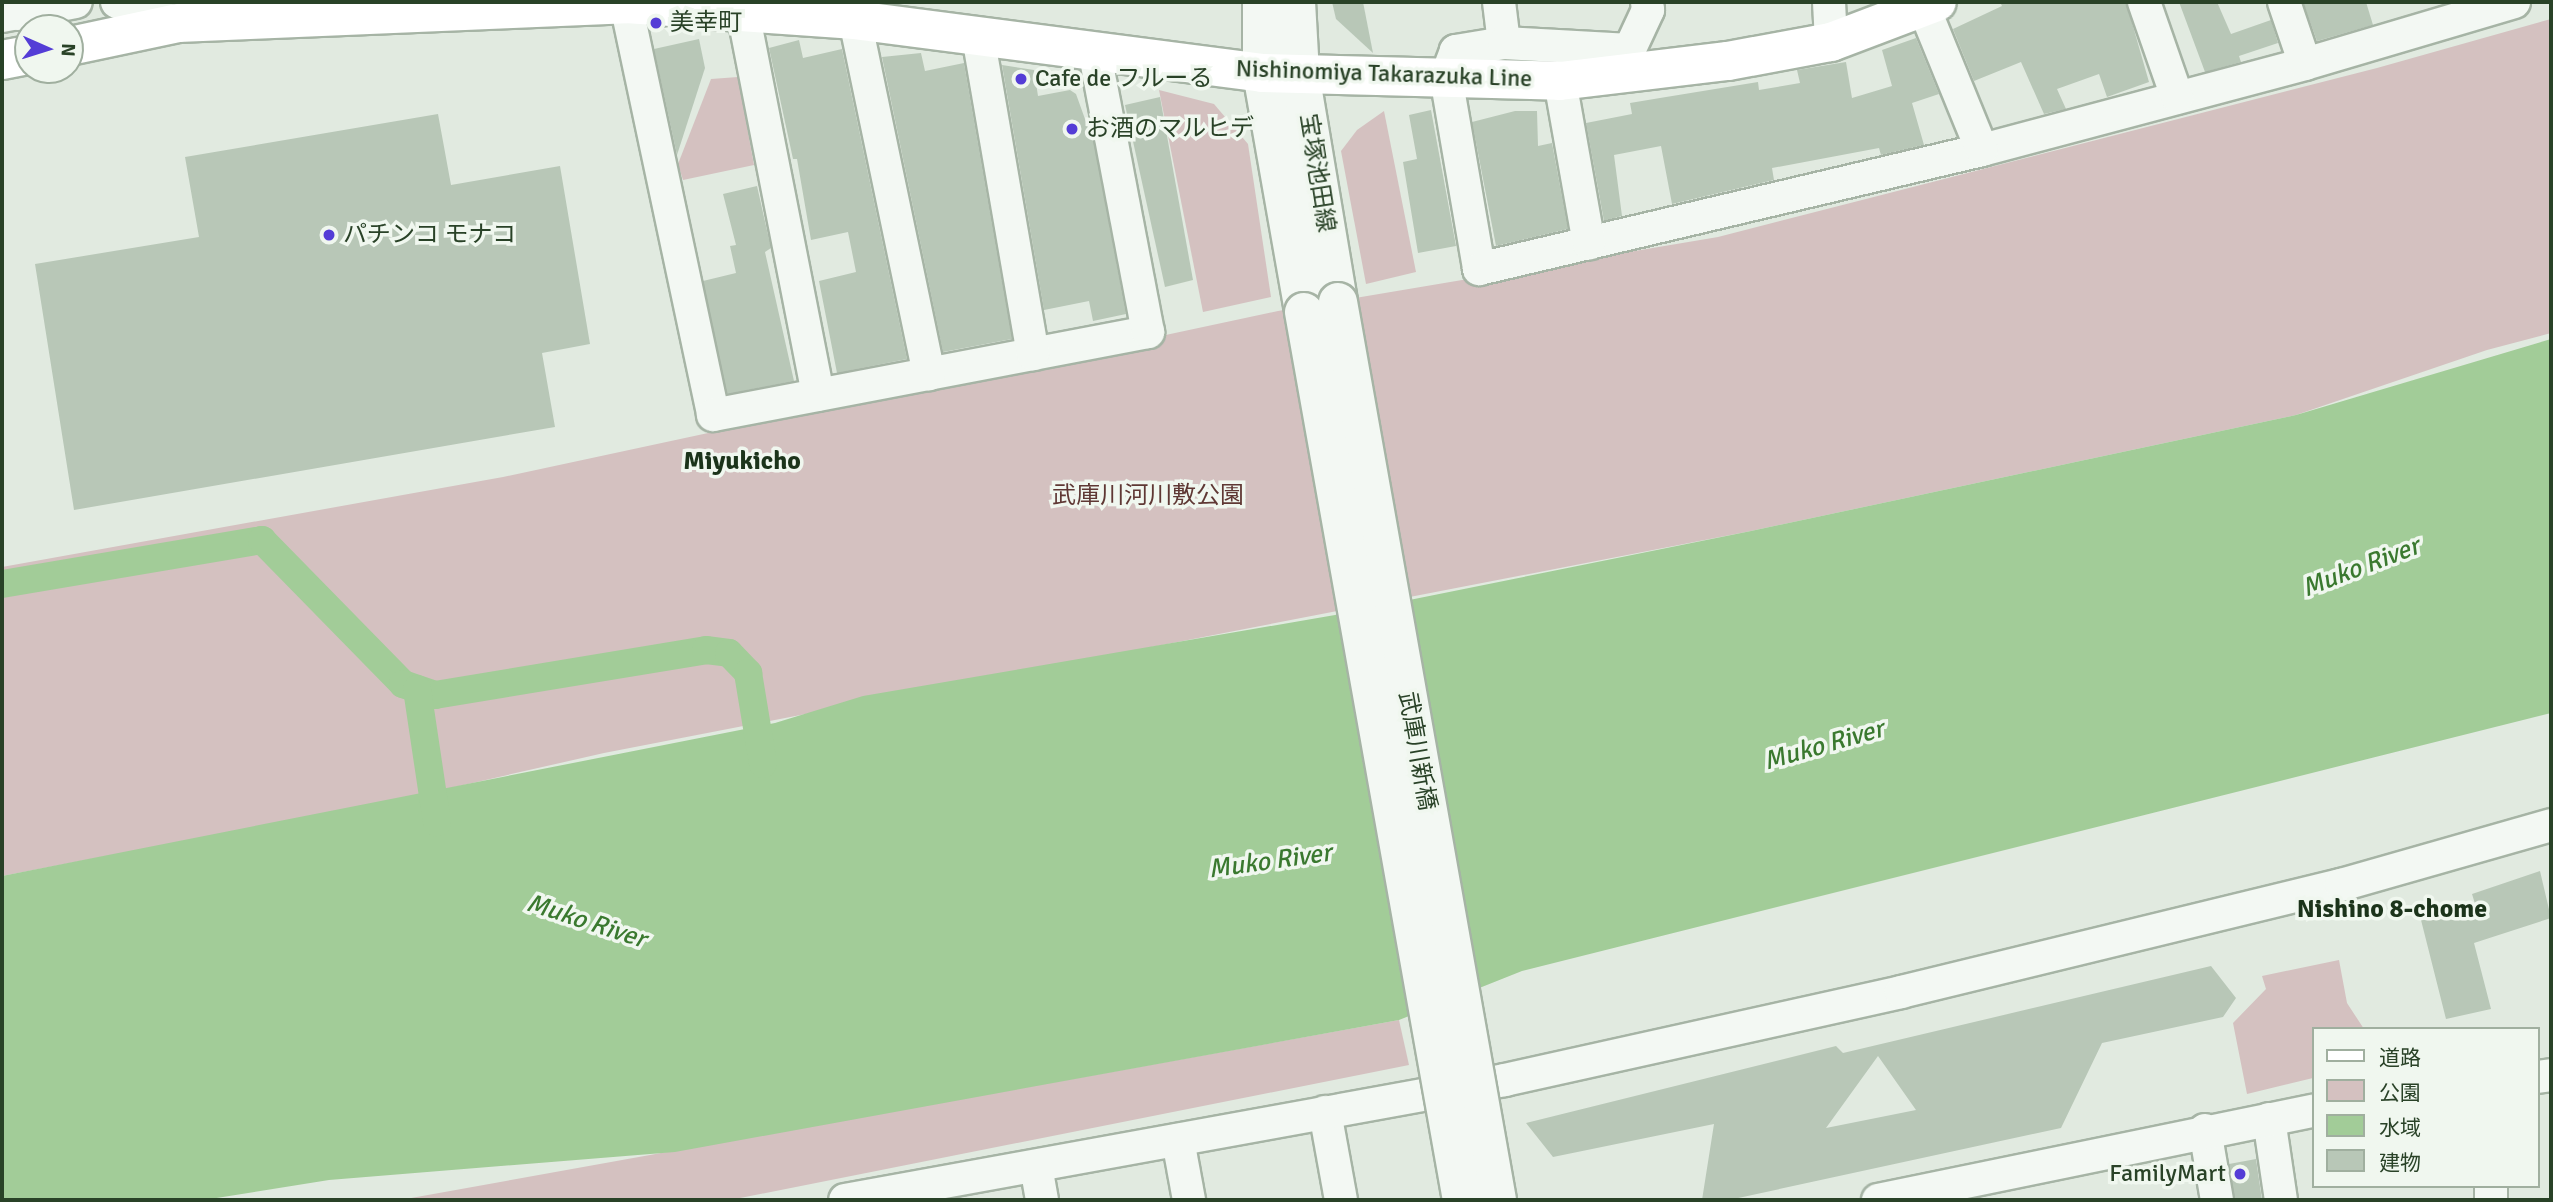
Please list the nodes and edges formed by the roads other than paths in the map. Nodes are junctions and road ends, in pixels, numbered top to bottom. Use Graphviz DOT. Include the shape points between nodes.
graph roads {
  1 [pos="76,2"];
  2 [pos="117,2"];
  3 [pos="1262,2"];
  4 [pos="1296,2"];
  5 [pos="1499,2"];
  6 [pos="1647,2"];
  7 [pos="1829,2"];
  8 [pos="2144,2"];
  9 [pos="2284,2"];
  10 [pos="2514,2"];
  11 [pos="626,4"];
  12 [pos="1931,5"];
  13 [pos="12,10"];
  14 [pos="743,12"];
  15 [pos="855,20"];
  16 [pos="178,23"];
  17 [pos="978,36"];
  18 [pos="1831,42"];
  19 [pos="84,43"];
  20 [pos="1504,43"];
  21 [pos="1095,53"];
  22 [pos="1623,63"];
  23 [pos="2305,64"];
  24 [pos="1262,73"];
  25 [pos="1300,74"];
  26 [pos="1446,77"];
  27 [pos="1560,81"];
  28 [pos="2177,96"];
  29 [pos="1982,150"];
  30 [pos="1589,243"];
  31 [pos="1321,307"];
  32 [pos="1033,354"];
  33 [pos="929,374"];
  34 [pos="818,395"];
  35 [pos="2551,825"];
  36 [pos="2312,1111"];
  37 [pos="1325,1112"];
  38 [pos="2269,1119"];
  39 [pos="2205,1130"];
  40 [pos="1178,1140"];
  41 [pos="1036,1166"];
  42 [pos="884,1197"];
  43 [pos="845,1200"];
  44 [pos="1042,1200"];
  45 [pos="1188,1200"];
  46 [pos="1341,1200"];
  47 [pos="1462,1200"];
  48 [pos="1497,1200"];
  49 [pos="1878,1200"];
  50 [pos="2217,1200"];
  51 [pos="2281,1200"];
  1 -- 13 [label="street"];
  2 -- 16 [label="street"];
  3 -- 24 [label="street"];
  4 -- 25 [label="street, 宝塚池田線"];
  5 -- 20 [label="street"];
  6 -- 22 [label="street" via="1648,10"];
  7 -- 18 [label="street"];
  8 -- 28 [label="street"];
  9 -- 23 [label="street"];
  10 -- 23 [label="street"];
  11 -- 14 [label="main road, Nishinomiya Takarazuka Line"];
  11 -- 16 [label="main road, Nishinomiya Takarazuka Line"];
  11 -- 34 [label="street" via="713,415"];
  12 -- 18 [label="main road, Nishinomiya Takarazuka Line"];
  12 -- 29 [label="street"];
  14 -- 15 [label="main road, Nishinomiya Takarazuka Line"];
  14 -- 34 [label="street"];
  15 -- 17 [label="main road, Nishinomiya Takarazuka Line"];
  15 -- 33 [label="street"];
  16 -- 19 [label="main road, Nishinomiya Takarazuka Line"];
  17 -- 21 [label="main road, Nishinomiya Takarazuka Line"];
  17 -- 32 [label="street"];
  18 -- 22 [label="main road, Nishinomiya Takarazuka Line"];
  20 -- 22 [label="street"];
  20 -- 26 [label="street" via="1457,51"];
  21 -- 24 [label="main road, Nishinomiya Takarazuka Line"];
  21 -- 32 [label="street" via="1148,332"];
  22 -- 27 [label="main road, Nishinomiya Takarazuka Line"];
  23 -- 28 [label="street"];
  24 -- 25 [label="main road, Nishinomiya Takarazuka Line"];
  24 -- 31 [label="street"];
  25 -- 26 [label="main road, Nishinomiya Takarazuka Line"];
  25 -- 31 [label="street, 宝塚池田線"];
  26 -- 27 [label="main road, Nishinomiya Takarazuka Line"];
  26 -- 30 [label="street" via="1479,269"];
  27 -- 30 [label="street"];
  28 -- 29 [label="street"];
  29 -- 30 [label="street"];
  31 -- 47 [label="street, 武庫川新橋, bridge"];
  31 -- 48 [label="street, 武庫川新橋, bridge"];
  32 -- 33 [label="street"];
  33 -- 34 [label="street"];
  35 -- 37 [label="street" via="2341,885 1901,992 1504,1080"];
  36 -- 38 [label="street"];
  37 -- 40 [label="street"];
  37 -- 46 [label="street"];
  38 -- 39 [label="street"];
  38 -- 51 [label="street"];
  39 -- 49 [label="street"];
  39 -- 50 [label="street"];
  40 -- 41 [label="street"];
  40 -- 45 [label="street"];
  41 -- 42 [label="street"];
  41 -- 44 [label="street"];
  42 -- 43 [label="street"];
}
